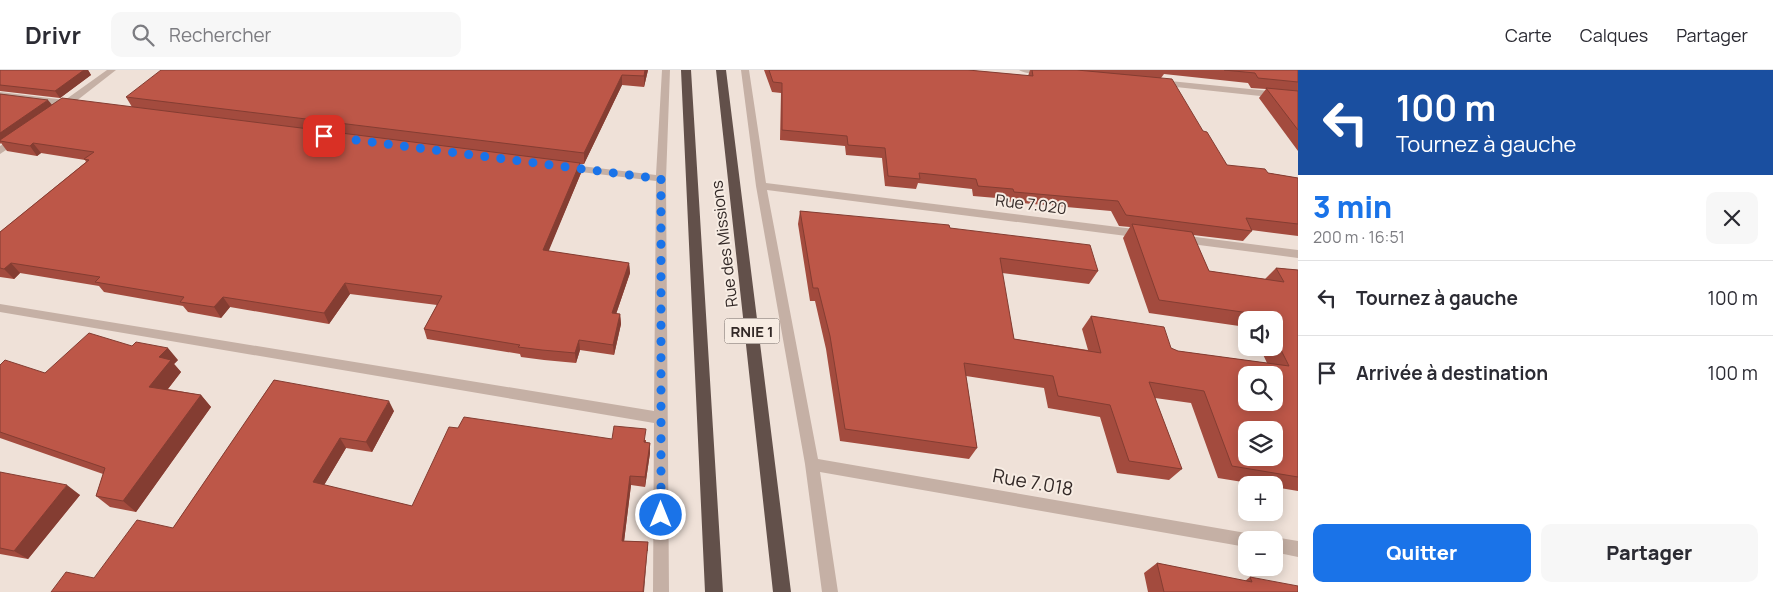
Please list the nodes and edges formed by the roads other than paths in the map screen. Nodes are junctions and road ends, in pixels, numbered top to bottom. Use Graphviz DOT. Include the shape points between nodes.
graph roads {
  1 [pos="112,70"];
  2 [pos="666,70"];
  3 [pos="686,70"];
  4 [pos="721,70"];
  5 [pos="745,70"];
  6 [pos="1023,70"];
  7 [pos="1053,73"];
  8 [pos="1151,82"];
  9 [pos="0,95"];
  10 [pos="1298,97"];
  11 [pos="66,103"];
  12 [pos="86,106"];
  13 [pos="52,114"];
  14 [pos="30,130"];
  15 [pos="0,151"];
  16 [pos="552,165"];
  17 [pos="661,179"];
  18 [pos="760,186"];
  19 [pos="1151,235"];
  20 [pos="1171,238"];
  21 [pos="1298,254"];
  22 [pos="0,308"];
  23 [pos="661,418"];
  24 [pos="812,464"];
  25 [pos="1238,539"];
  26 [pos="1283,546"];
  27 [pos="1298,549"];
  28 [pos="661,592"];
  29 [pos="714,592"];
  30 [pos="782,592"];
  31 [pos="830,592"];
  1 -- 11 [label="street"];
  2 -- 17 [label="street"];
  3 -- 29 [label="highway, Rue des Missions / RNIE 1"];
  4 -- 30 [label="highway, Rue des Missions / RNIE 1"];
  5 -- 18 [label="street"];
  6 -- 7 [label="street"];
  8 -- 10 [label="street"];
  9 -- 11 [label="street"];
  11 -- 12 [label="street"];
  11 -- 13 [label="street"];
  14 -- 15 [label="street"];
  16 -- 17 [label="street"];
  17 -- 23 [label="street"];
  18 -- 19 [label="street, Rue 7.020"];
  18 -- 24 [label="street"];
  20 -- 21 [label="street"];
  22 -- 23 [label="street"];
  23 -- 28 [label="street"];
  24 -- 25 [label="street, Rue 7.018"];
  24 -- 31 [label="street"];
  26 -- 27 [label="street"];
}
